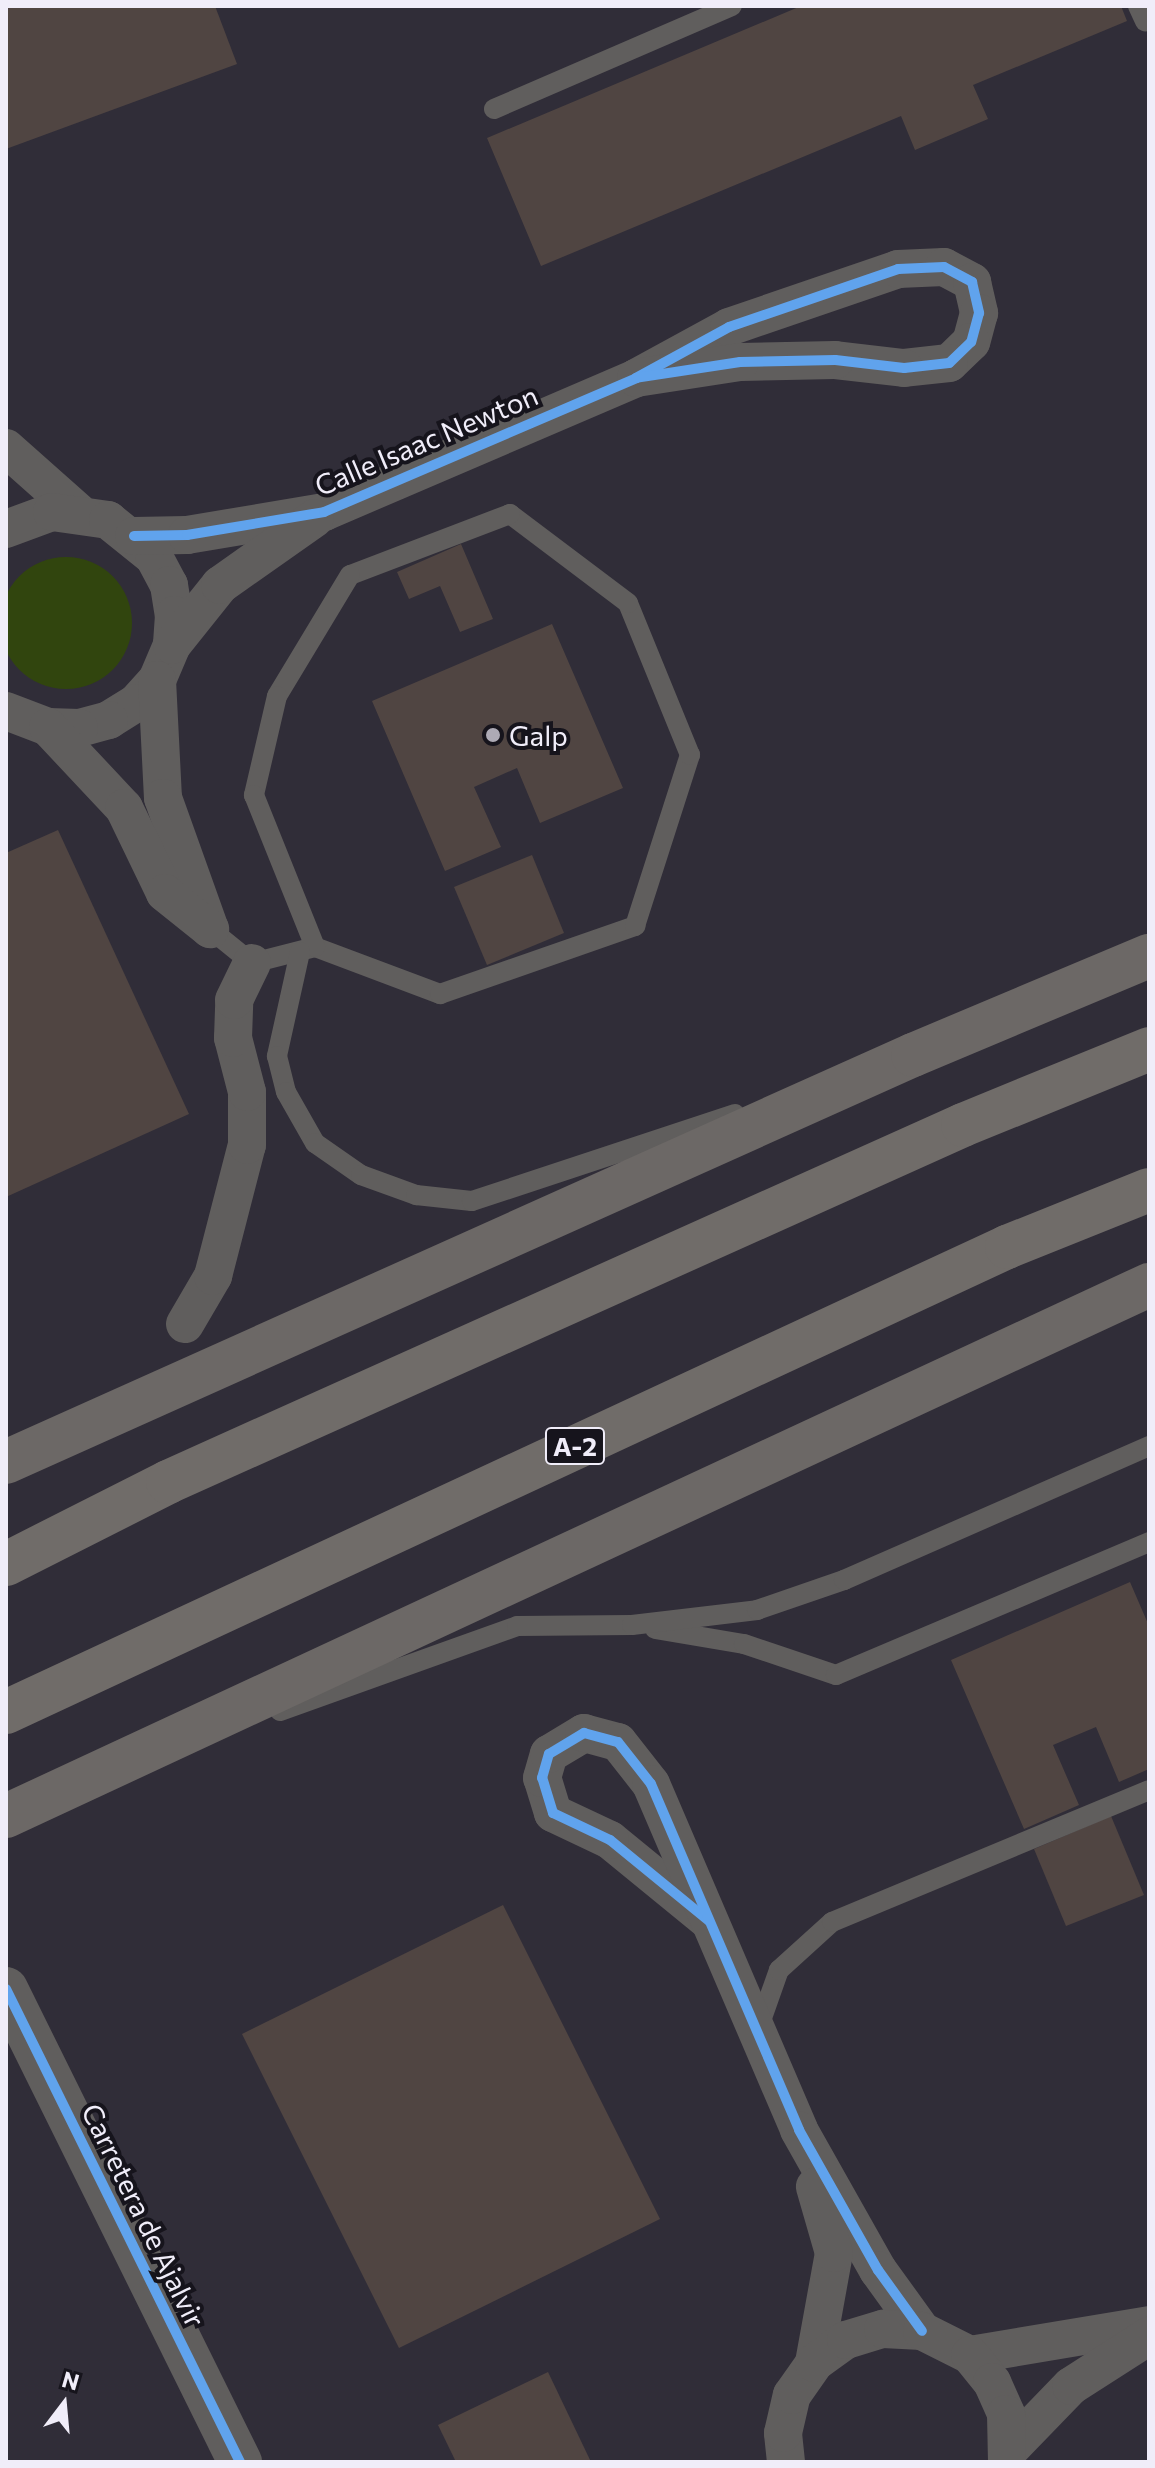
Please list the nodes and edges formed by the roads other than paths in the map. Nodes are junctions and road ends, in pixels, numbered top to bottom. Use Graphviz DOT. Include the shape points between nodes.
graph roads {
  1 [pos="732,6"];
  2 [pos="494,109"];
  3 [pos="636,378"];
  4 [pos="6,448"];
  5 [pos="78,512"];
  6 [pos="324,512"];
  7 [pos="6,529"];
  8 [pos="134,536"];
  9 [pos="172,645"];
  10 [pos="157,680"];
  11 [pos="6,711"];
  12 [pos="48,727"];
  13 [pos="210,929"];
  14 [pos="308,950"];
  15 [pos="1149,956"];
  16 [pos="252,963"];
  17 [pos="1149,1049"];
  18 [pos="913,1055"];
  19 [pos="1149,1190"];
  20 [pos="1149,1285"];
  21 [pos="185,1324"];
  22 [pos="139,1403"];
  23 [pos="1149,1446"];
  24 [pos="6,1462"];
  25 [pos="6,1471"];
  26 [pos="1149,1542"];
  27 [pos="6,1564"];
  28 [pos="632,1625"];
  29 [pos="6,1712"];
  30 [pos="61,1789"];
  31 [pos="1149,1790"];
  32 [pos="6,1816"];
  33 [pos="709,1921"];
  34 [pos="9,1994"];
  35 [pos="757,2032"];
  36 [pos="799,2130"];
  37 [pos="1149,2325"];
  38 [pos="922,2331"];
  39 [pos="1149,2336"];
  40 [pos="970,2355"];
  41 [pos="814,2363"];
  42 [pos="1008,2456"];
  43 [pos="240,2462"];
  44 [pos="786,2462"];
  1 -- 2 [label="lane"];
  3 -- 3 [label="street, Calle Isaac Newton" via="740,362 835,360 904,368 949,363 971,342 979,313 972,282 944,267 898,269 729,327"];
  3 -- 6 [label="street, Calle Isaac Newton"];
  4 -- 5 [label="street"];
  5 -- 7 [label="street" via="39,515"];
  5 -- 8 [label="street" via="108,520"];
  6 -- 8 [label="street, Calle Isaac Newton" via="187,535"];
  6 -- 9 [label="street, Calle Isaac Newton" via="220,585"];
  8 -- 9 [label="street" via="154,557 169,585"];
  9 -- 10 [label="street"];
  10 -- 12 [label="street" via="136,703 109,720 79,728"];
  10 -- 13 [label="street" via="163,798"];
  11 -- 12 [label="street"];
  12 -- 13 [label="street" via="124,808 165,893"];
  13 -- 16 [label="lane"];
  14 -- 14 [label="lane" via="440,994 635,926 690,755 628,603 510,514 350,575 277,696 254,795"];
  14 -- 16 [label="lane"];
  14 -- 18 [label="lane" via="277,1056 286,1092 315,1143 361,1175 416,1195 472,1201"];
  15 -- 18 [label="highway"];
  16 -- 21 [label="street" via="234,1000 233,1038 247,1092 247,1145 213,1276"];
  17 -- 27 [label="highway" via="963,1125 211,1462"];
  18 -- 22 [label="highway"];
  19 -- 29 [label="highway, A-2" via="1007,1247"];
  20 -- 30 [label="highway"];
  22 -- 24 [label="highway"];
  22 -- 25 [label="highway"];
  23 -- 28 [label="lane" via="844,1580 757,1610"];
  26 -- 28 [label="lane" via="836,1675 744,1644"];
  28 -- 30 [label="lane" via="517,1626"];
  30 -- 32 [label="highway"];
  31 -- 35 [label="lane" via="832,1922 779,1970"];
  33 -- 33 [label="street" via="651,1784 618,1742 584,1733 549,1754 542,1778 553,1813 610,1840"];
  33 -- 35 [label="street"];
  34 -- 43 [label="street, Carretera de Ajalvir"];
  35 -- 36 [label="street"];
  36 -- 38 [label="street" via="878,2270"];
  36 -- 41 [label="street" via="834,2253"];
  37 -- 40 [label="street"];
  38 -- 40 [label="street"];
  38 -- 41 [label="street" via="883,2329 858,2336"];
  39 -- 42 [label="street" via="1071,2386"];
  40 -- 42 [label="street" via="992,2382 1006,2414"];
  41 -- 44 [label="street" via="792,2395 783,2433"];
}
